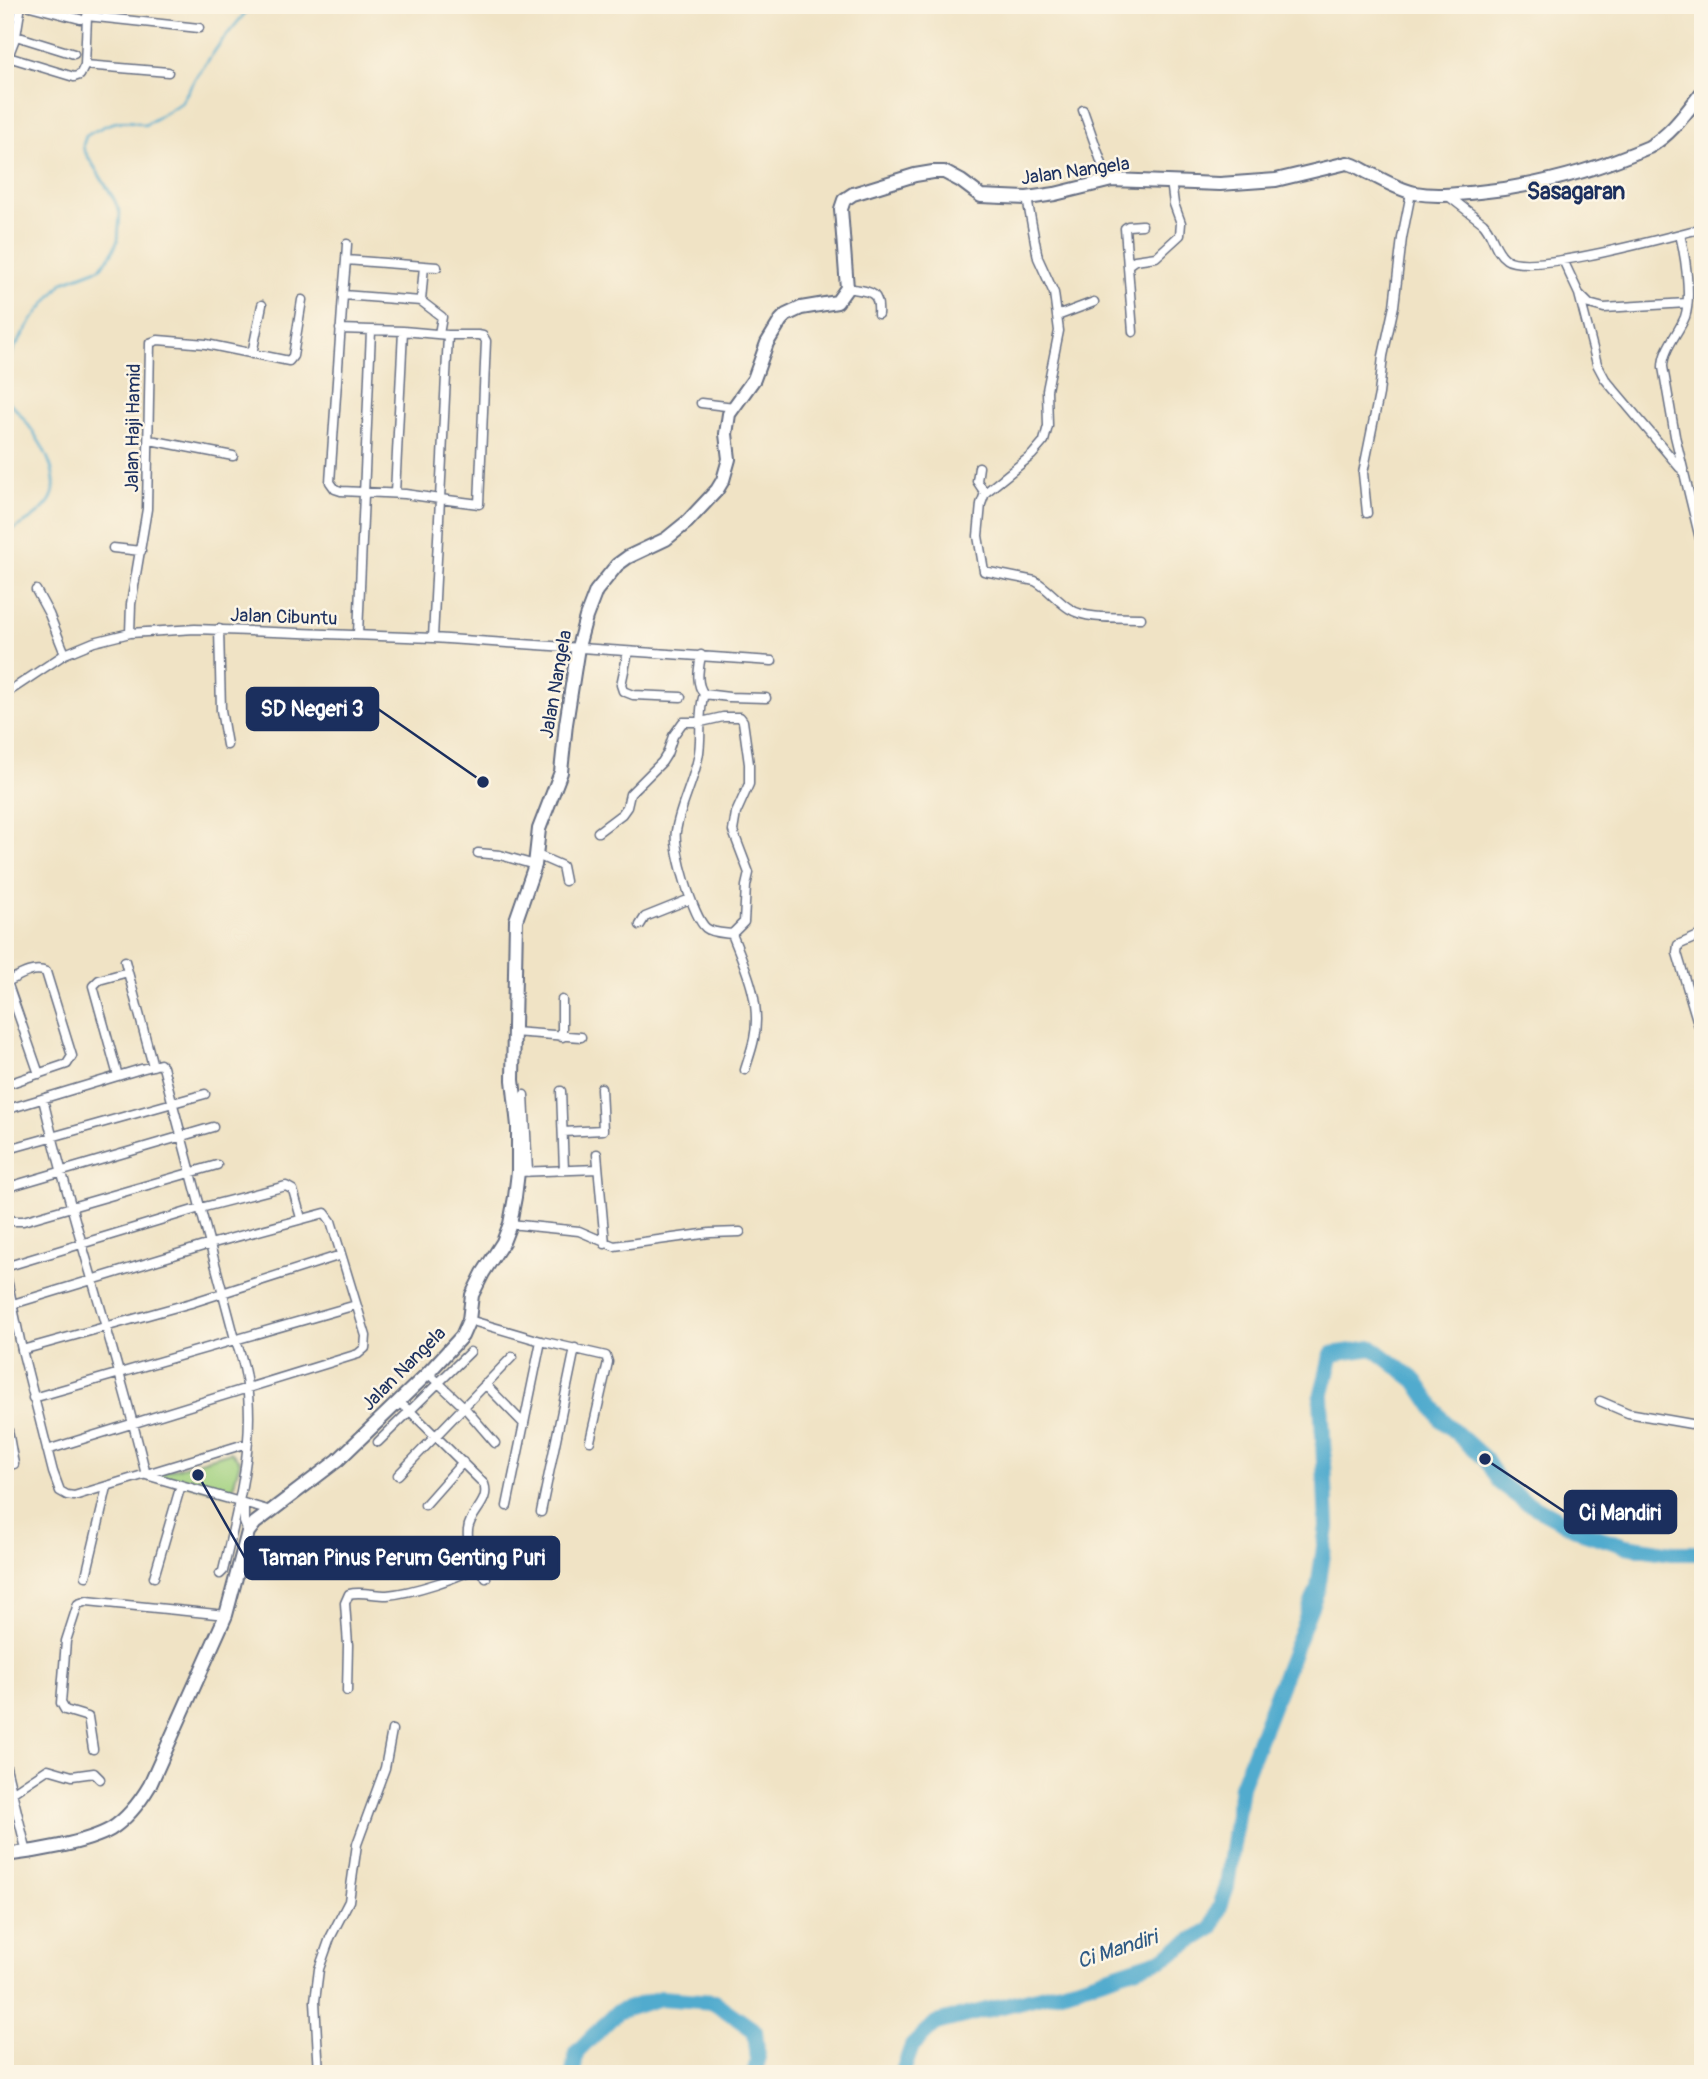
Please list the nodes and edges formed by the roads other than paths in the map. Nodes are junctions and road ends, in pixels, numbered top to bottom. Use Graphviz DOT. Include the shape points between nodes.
graph roads {
  1 [pos="23,5"];
  2 [pos="80,19"];
  3 [pos="198,28"];
  4 [pos="16,36"];
  5 [pos="74,54"];
  6 [pos="6,60"];
  7 [pos="85,65"];
  8 [pos="168,72"];
  9 [pos="1703,91"];
  10 [pos="1083,110"];
  11 [pos="1108,181"];
  12 [pos="1171,181"];
  13 [pos="1411,192"];
  14 [pos="1447,195"];
  15 [pos="1027,198"];
  16 [pos="1142,225"];
  17 [pos="1703,228"];
  18 [pos="1680,234"];
  19 [pos="347,244"];
  20 [pos="346,260"];
  21 [pos="1563,260"];
  22 [pos="1128,265"];
  23 [pos="424,266"];
  24 [pos="437,267"];
  25 [pos="847,288"];
  26 [pos="342,295"];
  27 [pos="1579,295"];
  28 [pos="302,300"];
  29 [pos="421,301"];
  30 [pos="1094,302"];
  31 [pos="1687,303"];
  32 [pos="262,305"];
  33 [pos="878,314"];
  34 [pos="1058,316"];
  35 [pos="340,329"];
  36 [pos="372,331"];
  37 [pos="402,331"];
  38 [pos="1133,332"];
  39 [pos="444,335"];
  40 [pos="252,354"];
  41 [pos="701,403"];
  42 [pos="734,407"];
  43 [pos="150,440"];
  44 [pos="233,456"];
  45 [pos="979,467"];
  46 [pos="1682,470"];
  47 [pos="365,492"];
  48 [pos="395,493"];
  49 [pos="985,493"];
  50 [pos="440,499"];
  51 [pos="1367,513"];
  52 [pos="113,548"];
  53 [pos="141,551"];
  54 [pos="1703,551"];
  55 [pos="36,590"];
  56 [pos="1141,618"];
  57 [pos="219,629"];
  58 [pos="130,633"];
  59 [pos="358,634"];
  60 [pos="433,638"];
  61 [pos="578,647"];
  62 [pos="628,652"];
  63 [pos="65,654"];
  64 [pos="701,655"];
  65 [pos="772,662"];
  66 [pos="5,694"];
  67 [pos="704,694"];
  68 [pos="681,697"];
  69 [pos="766,698"];
  70 [pos="701,722"];
  71 [pos="227,745"];
  72 [pos="598,832"];
  73 [pos="478,852"];
  74 [pos="536,860"];
  75 [pos="565,881"];
  76 [pos="690,900"];
  77 [pos="640,925"];
  78 [pos="732,934"];
  79 [pos="1703,934"];
  80 [pos="125,961"];
  81 [pos="128,972"];
  82 [pos="6,982"];
  83 [pos="562,1000"];
  84 [pos="513,1032"];
  85 [pos="562,1037"];
  86 [pos="581,1037"];
  87 [pos="1703,1040"];
  88 [pos="153,1066"];
  89 [pos="745,1070"];
  90 [pos="39,1074"];
  91 [pos="118,1076"];
  92 [pos="5,1085"];
  93 [pos="601,1088"];
  94 [pos="561,1091"];
  95 [pos="205,1094"];
  96 [pos="524,1095"];
  97 [pos="43,1099"];
  98 [pos="173,1102"];
  99 [pos="5,1110"];
  100 [pos="213,1127"];
  101 [pos="562,1132"];
  102 [pos="183,1136"];
  103 [pos="52,1137"];
  104 [pos="5,1150"];
  105 [pos="597,1154"];
  106 [pos="217,1166"];
  107 [pos="598,1169"];
  108 [pos="564,1170"];
  109 [pos="62,1171"];
  110 [pos="523,1172"];
  111 [pos="192,1173"];
  112 [pos="5,1188"];
  113 [pos="71,1206"];
  114 [pos="200,1208"];
  115 [pos="5,1215"];
  116 [pos="301,1218"];
  117 [pos="510,1224"];
  118 [pos="740,1232"];
  119 [pos="82,1243"];
  120 [pos="210,1244"];
  121 [pos="605,1244"];
  122 [pos="341,1255"];
  123 [pos="5,1268"];
  124 [pos="93,1279"];
  125 [pos="223,1292"];
  126 [pos="13,1304"];
  127 [pos="355,1305"];
  128 [pos="469,1320"];
  129 [pos="106,1326"];
  130 [pos="235,1339"];
  131 [pos="541,1340"];
  132 [pos="575,1348"];
  133 [pos="22,1350"];
  134 [pos="470,1352"];
  135 [pos="512,1357"];
  136 [pos="120,1373"];
  137 [pos="428,1373"];
  138 [pos="439,1383"];
  139 [pos="485,1384"];
  140 [pos="248,1389"];
  141 [pos="33,1398"];
  142 [pos="1600,1401"];
  143 [pos="398,1402"];
  144 [pos="464,1407"];
  145 [pos="410,1411"];
  146 [pos="6,1419"];
  147 [pos="133,1423"];
  148 [pos="524,1424"];
  149 [pos="1703,1426"];
  150 [pos="436,1436"];
  151 [pos="590,1441"];
  152 [pos="378,1442"];
  153 [pos="247,1443"];
  154 [pos="495,1443"];
  155 [pos="47,1450"];
  156 [pos="463,1462"];
  157 [pos="10,1465"];
  158 [pos="146,1475"];
  159 [pos="398,1475"];
  160 [pos="181,1485"];
  161 [pos="107,1487"];
  162 [pos="242,1503"];
  163 [pos="425,1505"];
  164 [pos="507,1506"];
  165 [pos="271,1511"];
  166 [pos="541,1512"];
  167 [pos="248,1532"];
  168 [pos="480,1565"];
  169 [pos="220,1574"];
  170 [pos="86,1576"];
  171 [pos="154,1577"];
  172 [pos="486,1578"];
  173 [pos="226,1615"];
  174 [pos="347,1690"];
  175 [pos="392,1730"];
  176 [pos="93,1749"];
  177 [pos="5,1763"];
  178 [pos="100,1779"];
  179 [pos="12,1793"];
  180 [pos="27,1853"];
  181 [pos="5,1855"];
  182 [pos="319,2074"];
  1 -- 2 [label="street"];
  1 -- 4 [label="street"];
  3 -- 7 [label="street" via="87,16"];
  4 -- 5 [label="street"];
  4 -- 6 [label="street"];
  6 -- 7 [label="street" via="74,77"];
  7 -- 8 [label="street"];
  9 -- 14 [label="main road, Jalan Nangela" via="1660,141 1628,156 1557,180"];
  10 -- 11 [label="street"];
  11 -- 12 [label="main road, Jalan Nangela"];
  11 -- 15 [label="main road, Jalan Nangela"];
  12 -- 13 [label="main road, Jalan Nangela" via="1276,180 1347,163"];
  12 -- 22 [label="street" via="1181,223 1178,237 1156,257"];
  13 -- 14 [label="main road, Jalan Nangela"];
  13 -- 51 [label="street" via="1363,473"];
  14 -- 21 [label="street" via="1487,227 1508,261"];
  15 -- 25 [label="main road, Jalan Nangela" via="981,197 939,171 849,196 841,206"];
  15 -- 34 [label="street" via="1038,258 1054,293"];
  16 -- 22 [label="street" via="1125,228"];
  17 -- 18 [label="street"];
  18 -- 21 [label="street"];
  18 -- 31 [label="street"];
  19 -- 20 [label="street"];
  20 -- 23 [label="street"];
  20 -- 26 [label="street"];
  21 -- 27 [label="street"];
  22 -- 38 [label="street"];
  23 -- 24 [label="street"];
  23 -- 29 [label="street"];
  25 -- 33 [label="street" via="874,294"];
  25 -- 42 [label="main road, Jalan Nangela" via="837,302 786,314 772,334 754,379"];
  26 -- 29 [label="street"];
  26 -- 35 [label="street"];
  27 -- 31 [label="street" via="1604,308"];
  27 -- 46 [label="street" via="1605,379"];
  28 -- 40 [label="street, Jalan Haji Hamid" via="291,359"];
  29 -- 39 [label="street" via="442,317"];
  30 -- 34 [label="street"];
  31 -- 46 [label="street" via="1681,326 1663,358"];
  32 -- 40 [label="street"];
  34 -- 49 [label="street" via="1059,337 1047,390 1046,437 1032,455"];
  35 -- 36 [label="street"];
  35 -- 47 [label="street" via="330,482 341,491"];
  36 -- 37 [label="street"];
  36 -- 47 [label="street"];
  37 -- 39 [label="street"];
  37 -- 48 [label="street"];
  39 -- 50 [label="street"];
  39 -- 50 [label="street" via="478,335 486,341 479,504"];
  40 -- 43 [label="street, Jalan Haji Hamid" via="206,344 153,341 149,347"];
  41 -- 42 [label="street"];
  42 -- 61 [label="main road, Jalan Nangela" via="726,434 729,459 717,490 666,539 617,565 596,591"];
  43 -- 44 [label="street"];
  43 -- 53 [label="street, Jalan Haji Hamid"];
  45 -- 49 [label="street" via="978,481"];
  46 -- 54 [label="street"];
  47 -- 48 [label="street"];
  47 -- 59 [label="street"];
  48 -- 50 [label="street"];
  49 -- 56 [label="street" via="979,517 984,571 1035,581 1077,613"];
  50 -- 60 [label="street"];
  52 -- 53 [label="street"];
  53 -- 58 [label="street, Jalan Haji Hamid"];
  55 -- 63 [label="street"];
  57 -- 58 [label="street, Jalan Cibuntu"];
  57 -- 59 [label="street, Jalan Cibuntu"];
  57 -- 71 [label="street" via="221,710"];
  58 -- 63 [label="street, Jalan Cibuntu"];
  59 -- 60 [label="street, Jalan Cibuntu"];
  60 -- 61 [label="street, Jalan Cibuntu"];
  61 -- 62 [label="street, Jalan Cibuntu"];
  61 -- 74 [label="main road, Jalan Nangela" via="561,772 539,828"];
  62 -- 64 [label="street, Jalan Cibuntu"];
  62 -- 68 [label="street" via="623,691"];
  63 -- 66 [label="street, Jalan Cibuntu"];
  64 -- 65 [label="street, Jalan Cibuntu"];
  64 -- 67 [label="street" via="698,677"];
  67 -- 69 [label="street"];
  67 -- 70 [label="street"];
  70 -- 72 [label="street" via="683,722 662,762 631,794 622,814"];
  70 -- 76 [label="street" via="699,755 675,835"];
  70 -- 78 [label="street" via="735,716 743,720 749,784 733,831 749,873 744,922"];
  73 -- 74 [label="street"];
  74 -- 75 [label="street" via="560,863"];
  74 -- 84 [label="main road, Jalan Nangela" via="516,920"];
  76 -- 77 [label="street" via="645,917"];
  76 -- 78 [label="street" via="705,927"];
  78 -- 89 [label="street" via="751,983 756,1013"];
  79 -- 87 [label="street" via="1678,945 1677,953"];
  80 -- 81 [label="street"];
  81 -- 88 [label="street"];
  81 -- 91 [label="street" via="93,986"];
  82 -- 90 [label="street"];
  82 -- 90 [label="street" via="34,970 47,974 72,1058"];
  83 -- 85 [label="street"];
  84 -- 85 [label="street"];
  84 -- 110 [label="main road, Jalan Nangela"];
  85 -- 86 [label="street"];
  88 -- 91 [label="street"];
  88 -- 98 [label="street" via="163,1068"];
  90 -- 92 [label="street"];
  91 -- 97 [label="street"];
  93 -- 101 [label="street" via="603,1130"];
  94 -- 101 [label="street"];
  95 -- 98 [label="street"];
  96 -- 110 [label="street"];
  97 -- 99 [label="street"];
  97 -- 103 [label="street"];
  98 -- 102 [label="street"];
  98 -- 103 [label="street"];
  100 -- 102 [label="street"];
  101 -- 108 [label="street"];
  102 -- 109 [label="street"];
  102 -- 111 [label="street"];
  103 -- 104 [label="street"];
  103 -- 109 [label="street"];
  105 -- 107 [label="street"];
  106 -- 111 [label="street"];
  107 -- 108 [label="street"];
  107 -- 121 [label="street"];
  108 -- 110 [label="street"];
  109 -- 112 [label="street"];
  109 -- 113 [label="street"];
  110 -- 117 [label="main road, Jalan Nangela"];
  111 -- 113 [label="street"];
  111 -- 114 [label="street"];
  113 -- 115 [label="street" via="23,1221 13,1222"];
  113 -- 119 [label="street"];
  114 -- 116 [label="street" via="286,1186 295,1194"];
  114 -- 119 [label="street"];
  114 -- 120 [label="street"];
  116 -- 120 [label="street"];
  116 -- 122 [label="street" via="327,1214"];
  117 -- 121 [label="street" via="579,1231"];
  117 -- 128 [label="main road, Jalan Nangela" via="472,1295"];
  118 -- 121 [label="street"];
  119 -- 123 [label="street"];
  119 -- 124 [label="street"];
  120 -- 124 [label="street"];
  120 -- 125 [label="street"];
  122 -- 125 [label="street"];
  122 -- 127 [label="street"];
  123 -- 126 [label="street"];
  124 -- 126 [label="street"];
  124 -- 129 [label="street"];
  125 -- 129 [label="street"];
  125 -- 130 [label="street"];
  126 -- 133 [label="street"];
  127 -- 130 [label="street"];
  127 -- 140 [label="street" via="366,1336 362,1351"];
  128 -- 131 [label="street"];
  128 -- 137 [label="main road, Jalan Nangela" via="459,1340"];
  129 -- 133 [label="street"];
  129 -- 136 [label="street"];
  130 -- 136 [label="street"];
  130 -- 140 [label="street"];
  131 -- 132 [label="street"];
  131 -- 148 [label="street"];
  132 -- 151 [label="street" via="608,1360"];
  132 -- 166 [label="street"];
  133 -- 141 [label="street"];
  134 -- 138 [label="street"];
  135 -- 139 [label="street"];
  136 -- 141 [label="street"];
  136 -- 147 [label="street"];
  137 -- 138 [label="street"];
  137 -- 143 [label="main road, Jalan Nangela"];
  138 -- 144 [label="street"];
  138 -- 145 [label="street"];
  139 -- 144 [label="street"];
  139 -- 148 [label="street"];
  140 -- 147 [label="street"];
  140 -- 153 [label="street"];
  141 -- 155 [label="street"];
  142 -- 149 [label="street" via="1628,1413"];
  143 -- 145 [label="street"];
  143 -- 165 [label="main road, Jalan Nangela" via="338,1460"];
  144 -- 150 [label="street"];
  144 -- 154 [label="street"];
  145 -- 150 [label="street"];
  145 -- 152 [label="street"];
  146 -- 157 [label="street"];
  147 -- 155 [label="street"];
  147 -- 158 [label="street"];
  148 -- 164 [label="street"];
  150 -- 156 [label="street"];
  150 -- 159 [label="street"];
  153 -- 158 [label="street"];
  153 -- 162 [label="street"];
  155 -- 161 [label="street" via="63,1494 74,1496"];
  156 -- 163 [label="street"];
  156 -- 168 [label="street" via="481,1478 487,1492 468,1529 469,1545"];
  158 -- 160 [label="street"];
  158 -- 161 [label="street"];
  160 -- 162 [label="street"];
  160 -- 171 [label="street"];
  161 -- 170 [label="street"];
  162 -- 165 [label="street"];
  162 -- 167 [label="street"];
  162 -- 169 [label="street"];
  165 -- 167 [label="main road, Jalan Nangela"];
  167 -- 173 [label="main road"];
  168 -- 172 [label="street"];
  168 -- 174 [label="street" via="408,1592 349,1594 345,1603"];
  173 -- 176 [label="street" via="87,1601 78,1604 66,1641 61,1703 65,1710 89,1717"];
  173 -- 180 [label="main road" via="150,1785 134,1810 97,1835"];
  175 -- 182 [label="street" via="385,1768 357,1844 349,1901 319,1969 315,2001"];
  177 -- 179 [label="street"];
  178 -- 179 [label="street" via="92,1772 72,1776 48,1769"];
  179 -- 180 [label="street"];
  180 -- 181 [label="main road"];
}
